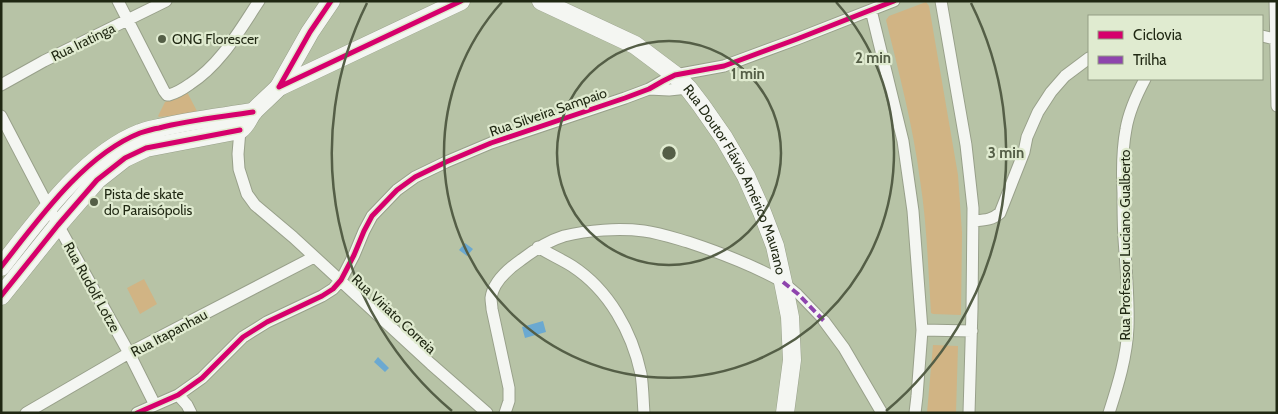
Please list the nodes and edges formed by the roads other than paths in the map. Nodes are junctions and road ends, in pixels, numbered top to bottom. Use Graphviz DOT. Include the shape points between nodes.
graph roads {
  1 [pos="118,1"];
  2 [pos="166,1"];
  3 [pos="259,1"];
  4 [pos="331,1"];
  5 [pos="461,1"];
  6 [pos="541,1"];
  7 [pos="894,1"];
  8 [pos="941,1"];
  9 [pos="1275,1"];
  10 [pos="871,10"];
  11 [pos="127,20"];
  12 [pos="1263,36"];
  13 [pos="1275,39"];
  14 [pos="1088,59"];
  15 [pos="675,75"];
  16 [pos="1144,80"];
  17 [pos="1,85"];
  18 [pos="279,87"];
  19 [pos="688,88"];
  20 [pos="649,89"];
  21 [pos="1277,106"];
  22 [pos="253,112"];
  23 [pos="1,116"];
  24 [pos="240,130"];
  25 [pos="48,207"];
  26 [pos="973,221"];
  27 [pos="58,225"];
  28 [pos="538,248"];
  29 [pos="314,257"];
  30 [pos="1,267"];
  31 [pos="341,280"];
  32 [pos="783,282"];
  33 [pos="1,296"];
  34 [pos="824,321"];
  35 [pos="922,330"];
  36 [pos="972,331"];
  37 [pos="129,353"];
  38 [pos="178,396"];
  39 [pos="155,405"];
  40 [pos="26,413"];
  41 [pos="137,413"];
  42 [pos="191,413"];
  43 [pos="487,413"];
  44 [pos="504,413"];
  45 [pos="644,413"];
  46 [pos="785,413"];
  47 [pos="882,413"];
  48 [pos="915,413"];
  49 [pos="969,413"];
  50 [pos="1109,413"];
  1 -- 11 [label="street"];
  2 -- 11 [label="street, Rua Iratinga"];
  3 -- 11 [label="street" via="213,66 200,78 170,95 166,94"];
  4 -- 18 [label="main road"];
  5 -- 18 [label="main road"];
  6 -- 15 [label="main road, Rua Doutor Flávio Américo Maurano" via="635,45"];
  7 -- 10 [label="street, Rua Silveira Sampaio"];
  8 -- 26 [label="street" via="966,146"];
  9 -- 13 [label="street"];
  10 -- 15 [label="street, Rua Silveira Sampaio" via="724,66"];
  10 -- 35 [label="street" via="904,141"];
  11 -- 17 [label="street, Rua Iratinga"];
  12 -- 13 [label="street"];
  13 -- 21 [label="street"];
  14 -- 26 [label="street" via="1065,76 1038,112 1000,213 988,220"];
  15 -- 19 [label="main road, Rua Doutor Flávio Américo Maurano"];
  15 -- 20 [label="street, Rua Silveira Sampaio"];
  16 -- 50 [label="street, Rua Professor Luciano Gualberto" via="1126,127 1122,175 1128,328 1121,372"];
  18 -- 22 [label="main road"];
  19 -- 20 [label="street, Rua Silveira Sampaio"];
  19 -- 32 [label="main road, Rua Doutor Flávio Américo Maurano" via="724,138 746,176 772,237"];
  20 -- 31 [label="street, Rua Silveira Sampaio" via="491,143 415,177 396,190 372,216"];
  22 -- 24 [label="main road"];
  22 -- 25 [label="main road" via="176,123 141,133 113,147 86,168"];
  23 -- 25 [label="street, Rua Rudolf Lotze"];
  24 -- 27 [label="main road" via="146,148 126,158 97,180"];
  24 -- 29 [label="street, Rua Viriato Correia" via="239,168 247,194 255,205"];
  25 -- 27 [label="street, Rua Rudolf Lotze"];
  25 -- 30 [label="main road"];
  26 -- 36 [label="street"];
  27 -- 33 [label="main road"];
  27 -- 37 [label="street, Rua Rudolf Lotze"];
  28 -- 32 [label="street" via="585,232 644,231 718,252"];
  28 -- 44 [label="street" via="500,279 491,298 509,388 509,401"];
  28 -- 45 [label="street" via="573,266 597,287 618,314 641,376"];
  29 -- 31 [label="street, Rua Viriato Correia"];
  29 -- 37 [label="street, Rua Itapanhau"];
  31 -- 38 [label="street, Rua Silveira Sampaio" via="333,290 243,337 202,378"];
  31 -- 43 [label="street, Rua Viriato Correia"];
  32 -- 34 [label="street"];
  32 -- 46 [label="main road, Rua Doutor Flávio Américo Maurano" via="790,317 792,360"];
  34 -- 47 [label="street" via="844,348"];
  35 -- 36 [label="street"];
  35 -- 48 [label="street"];
  36 -- 49 [label="street"];
  37 -- 39 [label="street, Rua Rudolf Lotze"];
  37 -- 40 [label="street, Rua Itapanhau"];
  38 -- 39 [label="street, Rua Silveira Sampaio"];
  38 -- 42 [label="street"];
  39 -- 41 [label="street, Rua Silveira Sampaio"];
}
